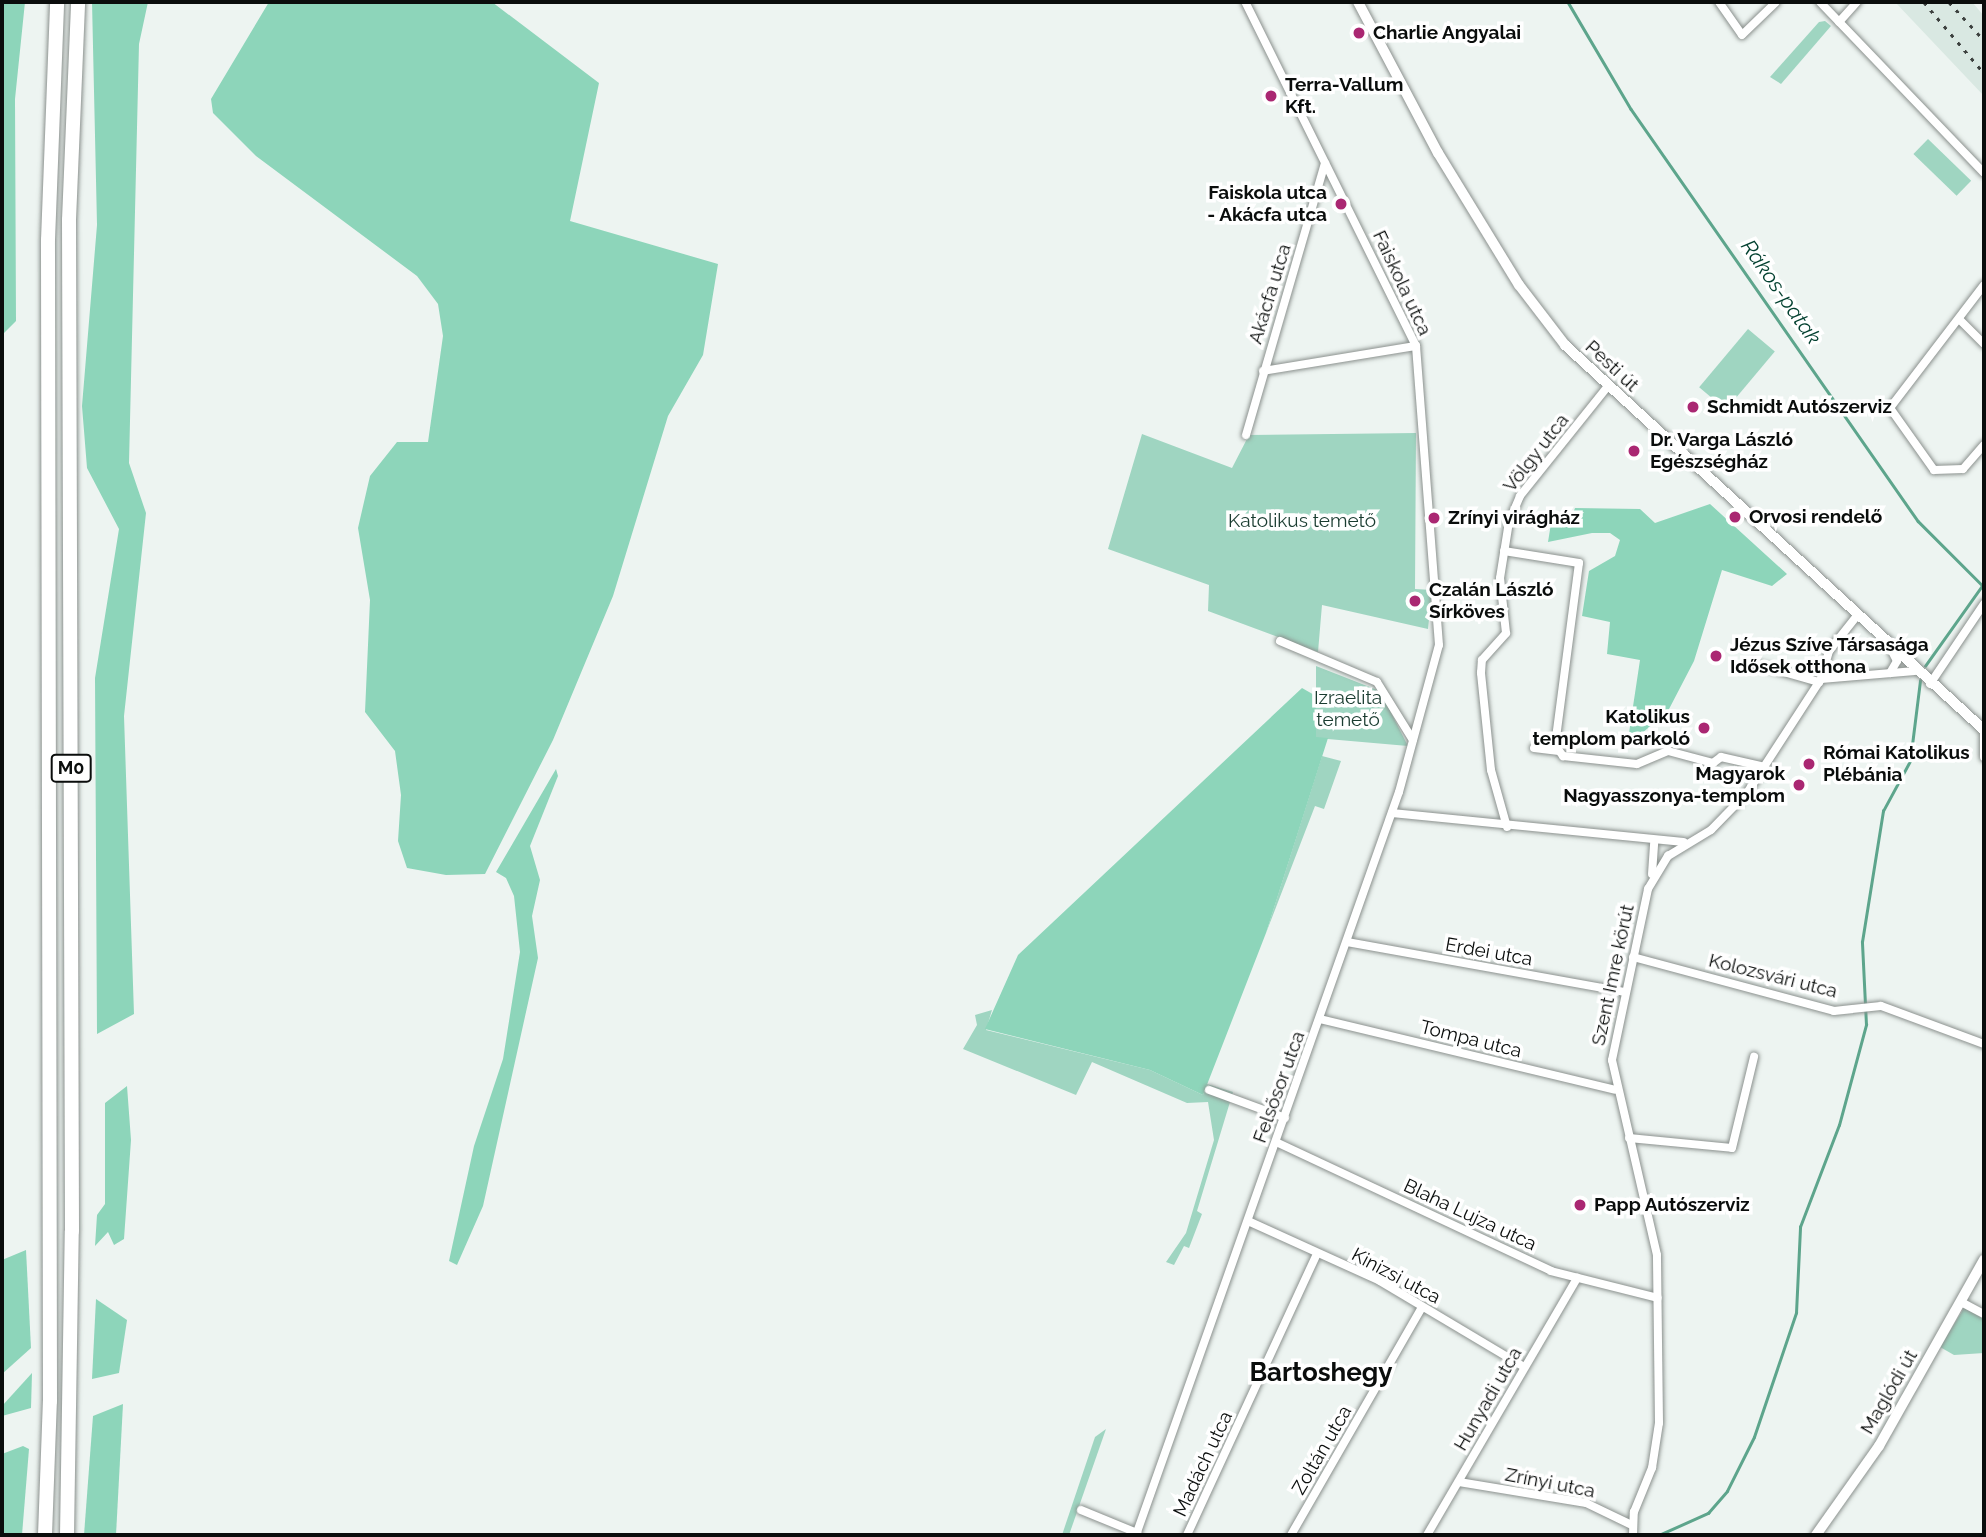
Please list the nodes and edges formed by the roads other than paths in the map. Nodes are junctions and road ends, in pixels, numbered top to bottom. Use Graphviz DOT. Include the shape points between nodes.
graph roads {
  1 [pos="57,2"];
  2 [pos="78,2"];
  3 [pos="1245,2"];
  4 [pos="1358,2"];
  5 [pos="1719,2"];
  6 [pos="1775,2"];
  7 [pos="1820,2"];
  8 [pos="1857,2"];
  9 [pos="1839,22"];
  10 [pos="1325,163"];
  11 [pos="1984,173"];
  12 [pos="1984,285"];
  13 [pos="1959,320"];
  14 [pos="1984,344"];
  15 [pos="1416,346"];
  16 [pos="1263,371"];
  17 [pos="1608,386"];
  18 [pos="1246,435"];
  19 [pos="1984,445"];
  20 [pos="1504,551"];
  21 [pos="1983,605"];
  22 [pos="1856,617"];
  23 [pos="1280,641"];
  24 [pos="1439,645"];
  25 [pos="1889,646"];
  26 [pos="1752,663"];
  27 [pos="1915,671"];
  28 [pos="1887,674"];
  29 [pos="1820,680"];
  30 [pos="1930,684"];
  31 [pos="1984,731"];
  32 [pos="1413,740"];
  33 [pos="1534,748"];
  34 [pos="1557,751"];
  35 [pos="1984,757"];
  36 [pos="1765,767"];
  37 [pos="1392,813"];
  38 [pos="1507,827"];
  39 [pos="1654,842"];
  40 [pos="1684,842"];
  41 [pos="1652,877"];
  42 [pos="1347,942"];
  43 [pos="1633,957"];
  44 [pos="1626,992"];
  45 [pos="1320,1019"];
  46 [pos="1984,1044"];
  47 [pos="1754,1056"];
  48 [pos="1209,1090"];
  49 [pos="1615,1090"];
  50 [pos="1285,1118"];
  51 [pos="1629,1138"];
  52 [pos="1276,1142"];
  53 [pos="1248,1221"];
  54 [pos="1317,1254"];
  55 [pos="1984,1260"];
  56 [pos="1577,1278"];
  57 [pos="1658,1298"];
  58 [pos="1961,1302"];
  59 [pos="1422,1307"];
  60 [pos="1984,1314"];
  61 [pos="1524,1367"];
  62 [pos="1459,1482"];
  63 [pos="1081,1510"];
  64 [pos="1632,1525"];
  65 [pos="1136,1534"];
  66 [pos="45,1535"];
  67 [pos="67,1535"];
  68 [pos="1187,1535"];
  69 [pos="1291,1535"];
  70 [pos="1427,1535"];
  71 [pos="1633,1535"];
  72 [pos="1816,1535"];
  1 -- 66 [label="highway, M0" via="48,240 50,1388"];
  2 -- 67 [label="highway, M0" via="69,220 72,1231"];
  3 -- 10 [label="street, Faiskola utca"];
  4 -- 17 [label="main road, Pesti út" via="1424,129 1519,285 1565,345"];
  5 -- 6 [label="street" via="1742,34"];
  7 -- 9 [label="street"];
  8 -- 9 [label="street"];
  9 -- 11 [label="street"];
  10 -- 15 [label="street, Faiskola utca"];
  10 -- 16 [label="street, Akácfa utca"];
  12 -- 13 [label="street"];
  13 -- 14 [label="street"];
  13 -- 19 [label="street" via="1890,412 1934,470 1963,469"];
  15 -- 16 [label="street"];
  15 -- 24 [label="street, Faiskola utca"];
  16 -- 18 [label="street, Akácfa utca"];
  17 -- 20 [label="street, Völgy utca" via="1520,496"];
  17 -- 22 [label="main road, Pesti út"];
  20 -- 34 [label="street" via="1579,563"];
  20 -- 38 [label="street, Völgy utca" via="1500,578 1506,633 1487,653 1480,673 1491,770"];
  21 -- 30 [label="street"];
  22 -- 25 [label="main road, Pesti út"];
  22 -- 29 [label="street, Szent Imre körút" via="1829,651"];
  23 -- 32 [label="street" via="1377,682"];
  24 -- 32 [label="street, Felsősor utca"];
  25 -- 27 [label="main road, Pesti út"];
  25 -- 28 [label="street" via="1897,661"];
  26 -- 29 [label="street"];
  27 -- 28 [label="street"];
  27 -- 30 [label="main road, Pesti út"];
  28 -- 29 [label="street"];
  29 -- 36 [label="street, Szent Imre körút"];
  30 -- 31 [label="main road, Pesti út"];
  31 -- 35 [label="street"];
  32 -- 37 [label="street, Felsősor utca"];
  33 -- 34 [label="street"];
  34 -- 36 [label="street" via="1637,764 1678,751 1713,763 1721,757"];
  36 -- 40 [label="street, Szent Imre körút" via="1728,816"];
  37 -- 38 [label="street"];
  37 -- 42 [label="street, Felsősor utca"];
  38 -- 39 [label="street"];
  39 -- 40 [label="street"];
  39 -- 41 [label="street"];
  40 -- 41 [label="street, Szent Imre körút"];
  41 -- 43 [label="street, Szent Imre körút"];
  42 -- 44 [label="street, Erdei utca"];
  42 -- 45 [label="street, Felsősor utca"];
  43 -- 44 [label="street, Szent Imre körút"];
  43 -- 46 [label="street, Kolozsvári utca" via="1834,1011 1874,1005"];
  44 -- 49 [label="street, Szent Imre körút" via="1612,1060"];
  45 -- 49 [label="street, Tompa utca"];
  45 -- 50 [label="street, Felsősor utca"];
  47 -- 51 [label="street" via="1732,1148"];
  48 -- 50 [label="street"];
  49 -- 51 [label="street, Szent Imre körút"];
  50 -- 52 [label="street, Felsősor utca"];
  51 -- 57 [label="street, Szent Imre körút" via="1654,1228"];
  52 -- 53 [label="street, Felsősor utca"];
  52 -- 56 [label="street, Blaha Lujza utca"];
  53 -- 54 [label="street, Kinizsi utca"];
  53 -- 65 [label="street, Felsősor utca"];
  54 -- 59 [label="street, Kinizsi utca"];
  54 -- 68 [label="street, Madách utca"];
  55 -- 58 [label="main road, Maglódi út"];
  56 -- 57 [label="street, Blaha Lujza utca"];
  56 -- 61 [label="street, Hunyadi utca"];
  57 -- 64 [label="street, Szent Imre körút" via="1657,1436"];
  58 -- 60 [label="street"];
  58 -- 72 [label="main road, Maglódi út" via="1879,1446"];
  59 -- 61 [label="street, Kinizsi utca"];
  59 -- 69 [label="street, Zoltán utca"];
  61 -- 62 [label="street, Hunyadi utca"];
  62 -- 64 [label="street, Zrínyi utca" via="1586,1503"];
  62 -- 70 [label="street, Hunyadi utca"];
  63 -- 65 [label="street"];
  64 -- 71 [label="street, Szent Imre körút"];
}
